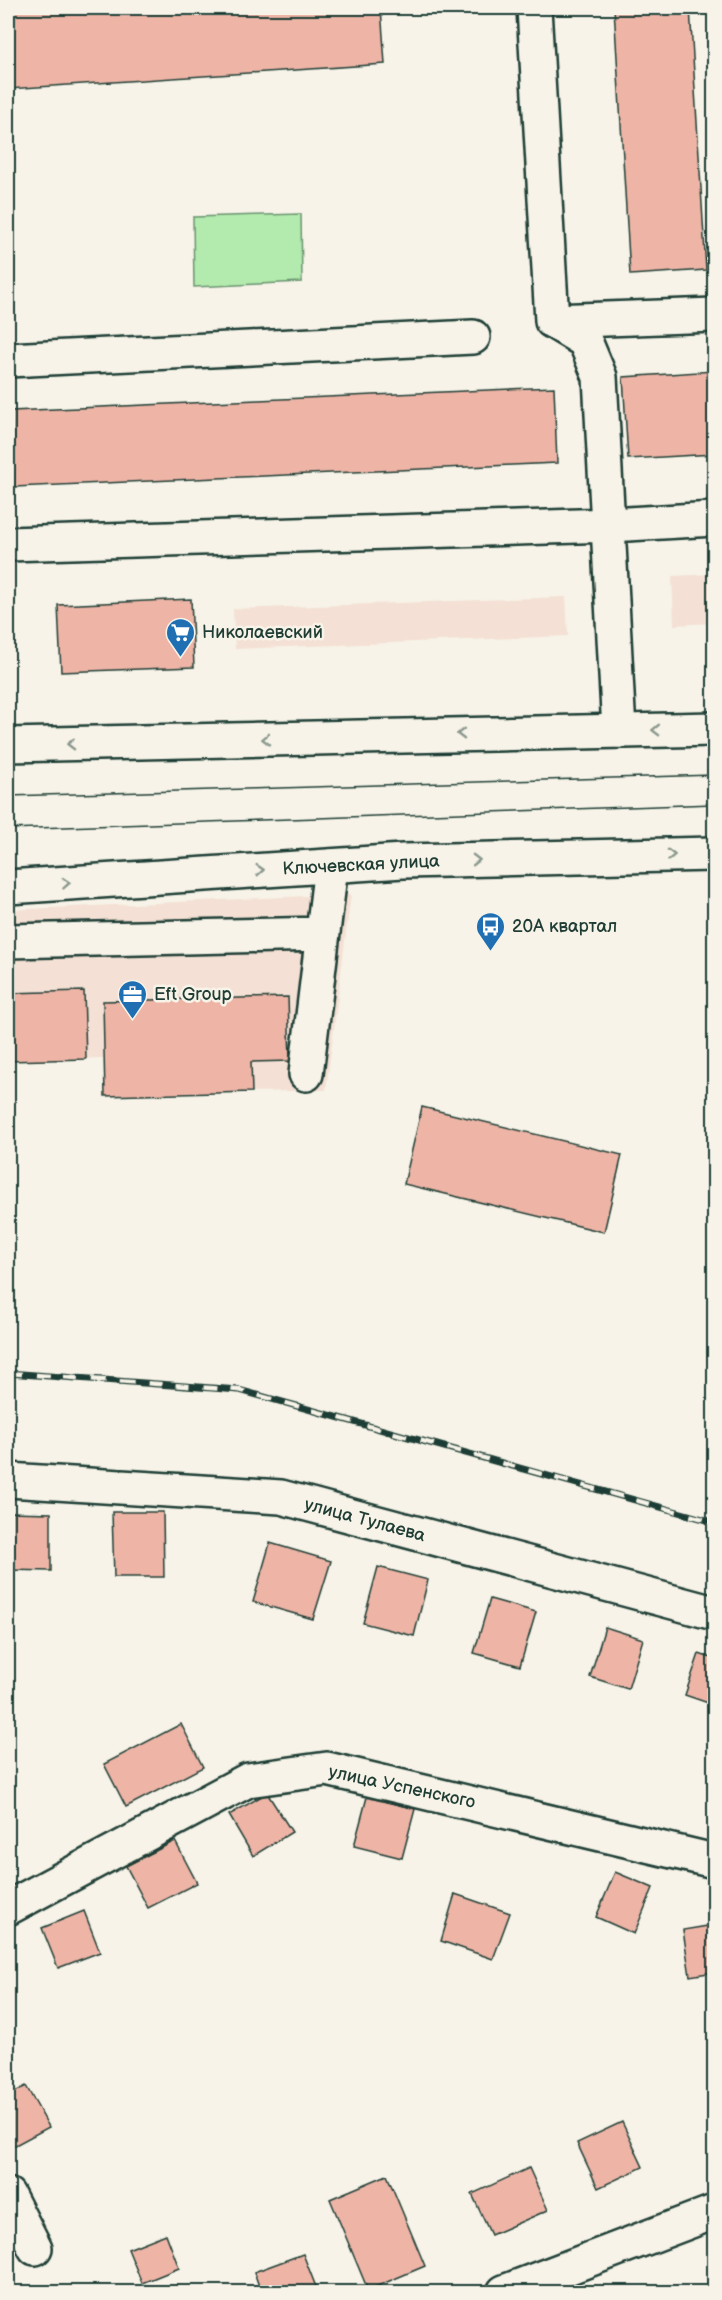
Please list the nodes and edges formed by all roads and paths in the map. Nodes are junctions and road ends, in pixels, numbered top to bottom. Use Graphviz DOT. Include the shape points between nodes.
graph roads {
  1 [pos="534,8"];
  2 [pos="714,315"];
  3 [pos="552,321"];
  4 [pos="473,337"];
  5 [pos="8,360"];
  6 [pos="714,519"];
  7 [pos="610,525"];
  8 [pos="8,544"];
  9 [pos="714,729"];
  10 [pos="619,731"];
  11 [pos="8,746"];
  12 [pos="714,854"];
  13 [pos="331,866"];
  14 [pos="8,887"];
  15 [pos="323,934"];
  16 [pos="8,941"];
  17 [pos="306,1074"];
  18 [pos="8,1480"];
  19 [pos="714,1613"];
  20 [pos="714,1861"];
  21 [pos="8,1908"];
  22 [pos="8,2195"];
  23 [pos="714,2212"];
  24 [pos="35,2248"];
  25 [pos="504,2292"];
  1 -- 3 [label="street"];
  2 -- 3 [label="street"];
  3 -- 7 [label="street" via="585,341 600,377"];
  4 -- 5 [label="street"];
  6 -- 7 [label="street"];
  7 -- 8 [label="street"];
  7 -- 10 [label="street"];
  9 -- 10 [label="street, one-way"];
  10 -- 11 [label="street, one-way"];
  13 -- 12 [label="street, Ключевская улица, one-way"];
  14 -- 13 [label="street, Ключевская улица, one-way"];
  13 -- 15 [label="street"];
  15 -- 16 [label="street"];
  15 -- 17 [label="street"];
  18 -- 19 [label="street, улица Тулаева" via="281,1497"];
  20 -- 21 [label="street, улица Успенского" via="327,1768 248,1780"];
  22 -- 24 [label="street"];
  23 -- 25 [label="street"];
}
